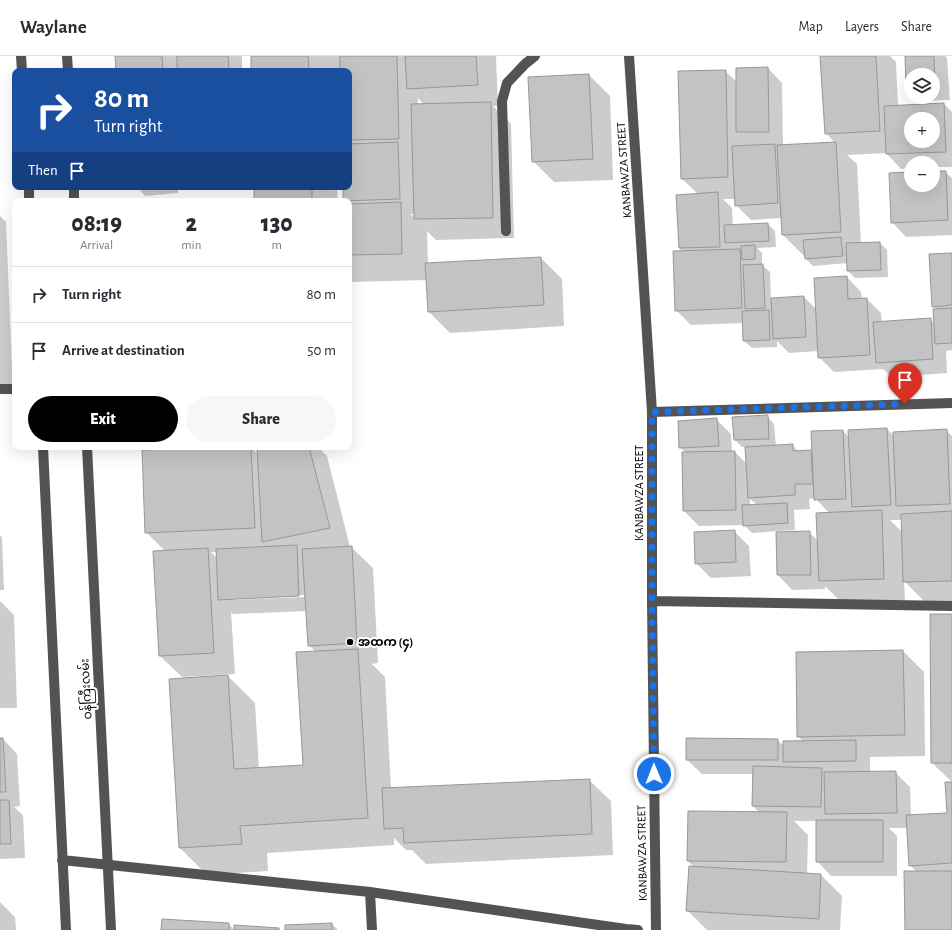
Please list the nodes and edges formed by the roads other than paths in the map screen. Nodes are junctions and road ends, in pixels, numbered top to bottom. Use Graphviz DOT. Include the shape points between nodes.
graph roads {
  1 [pos="21,56"];
  2 [pos="67,56"];
  3 [pos="535,56"];
  4 [pos="629,56"];
  5 [pos="22,68"];
  6 [pos="68,68"];
  7 [pos="506,231"];
  8 [pos="0,389"];
  9 [pos="12,389"];
  10 [pos="952,403"];
  11 [pos="652,412"];
  12 [pos="43,450"];
  13 [pos="87,450"];
  14 [pos="652,602"];
  15 [pos="952,606"];
  16 [pos="62,860"];
  17 [pos="108,864"];
  18 [pos="370,892"];
  19 [pos="66,930"];
  20 [pos="111,930"];
  21 [pos="372,930"];
  22 [pos="626,930"];
  23 [pos="638,930"];
  24 [pos="656,930"];
  1 -- 5 [label="street"];
  2 -- 6 [label="street"];
  3 -- 7 [label="street" via="507,83 502,101"];
  4 -- 11 [label="street, KANBAWZA STREET"];
  8 -- 9 [label="street"];
  10 -- 11 [label="street"];
  11 -- 14 [label="street, KANBAWZA STREET"];
  12 -- 16 [label="street"];
  13 -- 17 [label="street, ဝန်ကြီးလမ်း"];
  14 -- 15 [label="street"];
  14 -- 24 [label="street, KANBAWZA STREET"];
  16 -- 17 [label="street"];
  16 -- 19 [label="street"];
  17 -- 18 [label="street"];
  17 -- 20 [label="street, ဝန်ကြီးလမ်း"];
  18 -- 21 [label="street"];
  18 -- 22 [label="street"];
  22 -- 23 [label="street"];
}
